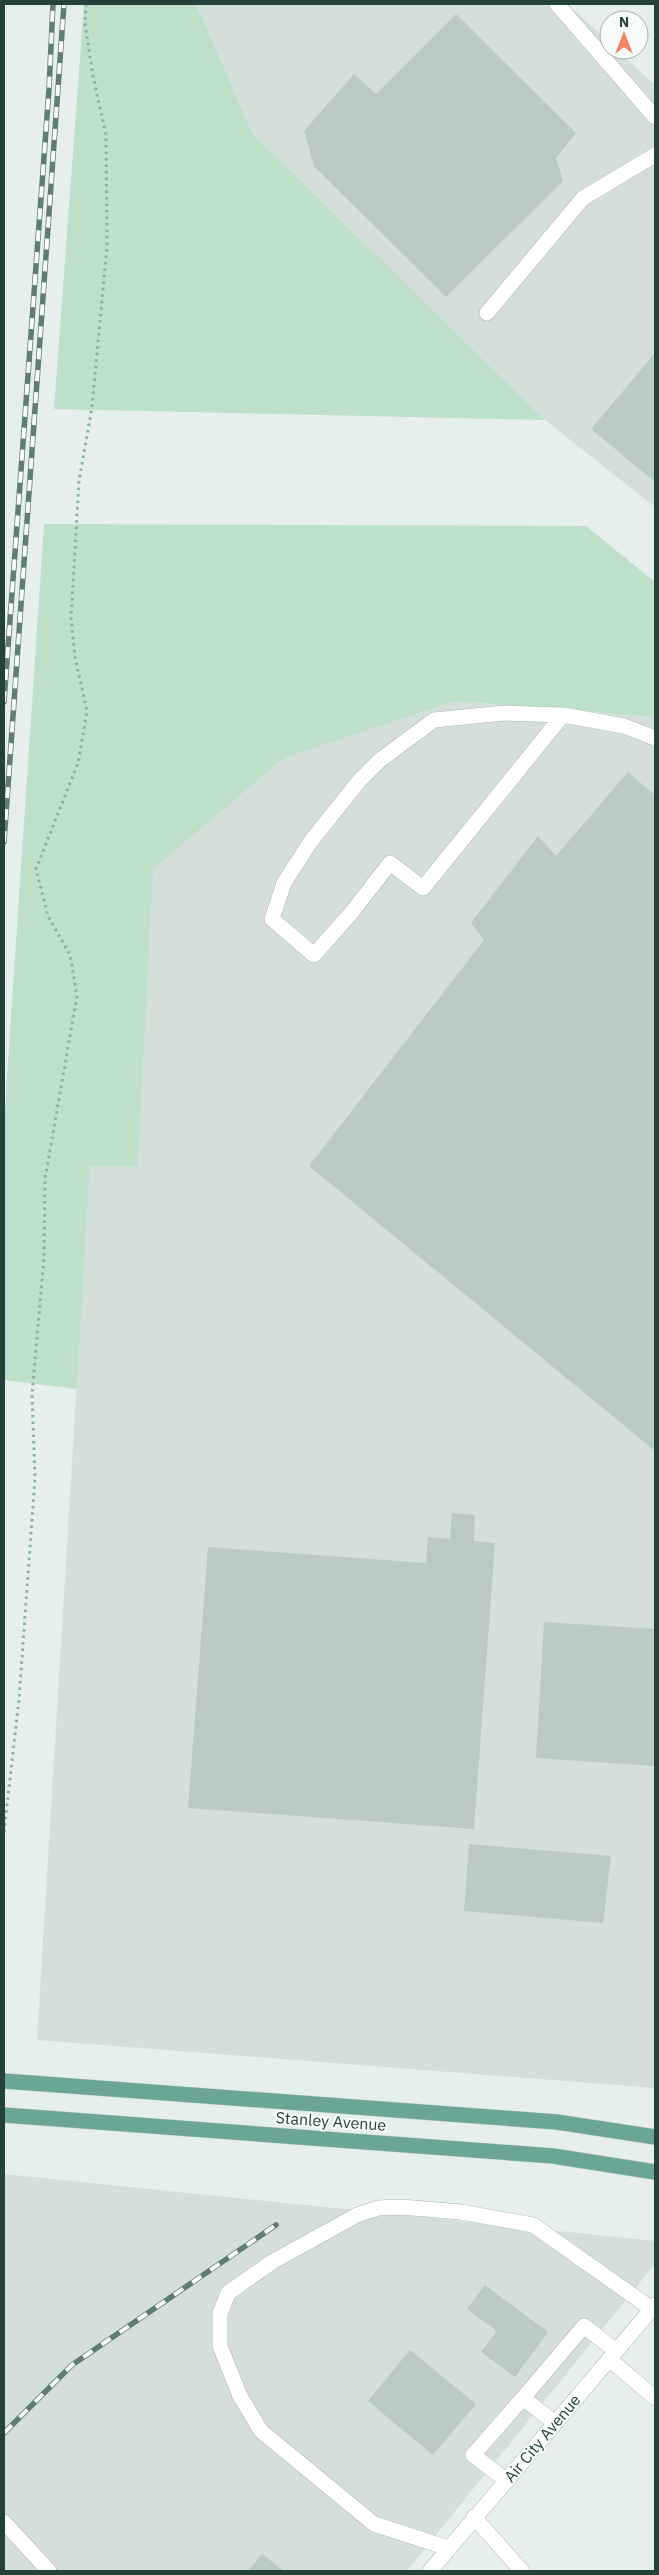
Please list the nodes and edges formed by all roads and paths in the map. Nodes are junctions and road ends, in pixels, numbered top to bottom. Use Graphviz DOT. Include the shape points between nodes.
graph roads {
  1 [pos="86,4"];
  2 [pos="557,4"];
  3 [pos="655,117"];
  4 [pos="655,154"];
  5 [pos="487,312"];
  6 [pos="564,716"];
  7 [pos="655,738"];
  8 [pos="4,1832"];
  9 [pos="4,2081"];
  10 [pos="4,2115"];
  11 [pos="655,2137"];
  12 [pos="652,2172"];
  13 [pos="654,2307"];
  14 [pos="613,2355"];
  15 [pos="523,2398"];
  16 [pos="655,2398"];
  17 [pos="555,2423"];
  18 [pos="506,2481"];
  19 [pos="474,2517"];
  20 [pos="4,2522"];
  21 [pos="448,2548"];
  22 [pos="49,2571"];
  23 [pos="430,2571"];
  24 [pos="522,2571"];
  1 -- 8 [label="path" via="85,24 106,135 107,246 92,406 79,481 71,618 75,657 87,711 78,763 36,869 48,916 70,955 77,996 45,1179 44,1257 32,1396 35,1478 19,1699"];
  2 -- 3 [label="street"];
  4 -- 5 [label="street" via="583,198"];
  6 -- 6 [label="street" via="504,713 434,720 380,760 359,781 311,841 284,883 272,919 314,955 390,863 423,888"];
  6 -- 7 [label="street" via="624,726"];
  9 -- 11 [label="main road, Stanley Avenue" via="557,2122"];
  10 -- 12 [label="main road, Stanley Avenue" via="553,2156"];
  13 -- 14 [label="street, Air City Avenue"];
  13 -- 21 [label="street" via="533,2225 461,2212 401,2207 378,2208 357,2214 272,2262 228,2294 220,2314 220,2346 240,2396 261,2431 374,2524"];
  14 -- 15 [label="street" via="584,2326"];
  14 -- 16 [label="street"];
  14 -- 17 [label="street, Air City Avenue"];
  15 -- 17 [label="street"];
  15 -- 18 [label="street" via="473,2456"];
  17 -- 18 [label="street, Air City Avenue"];
  18 -- 19 [label="street, Air City Avenue"];
  19 -- 21 [label="street, Air City Avenue"];
  19 -- 24 [label="street"];
  20 -- 22 [label="street"];
  21 -- 23 [label="street, Air City Avenue"];
}
